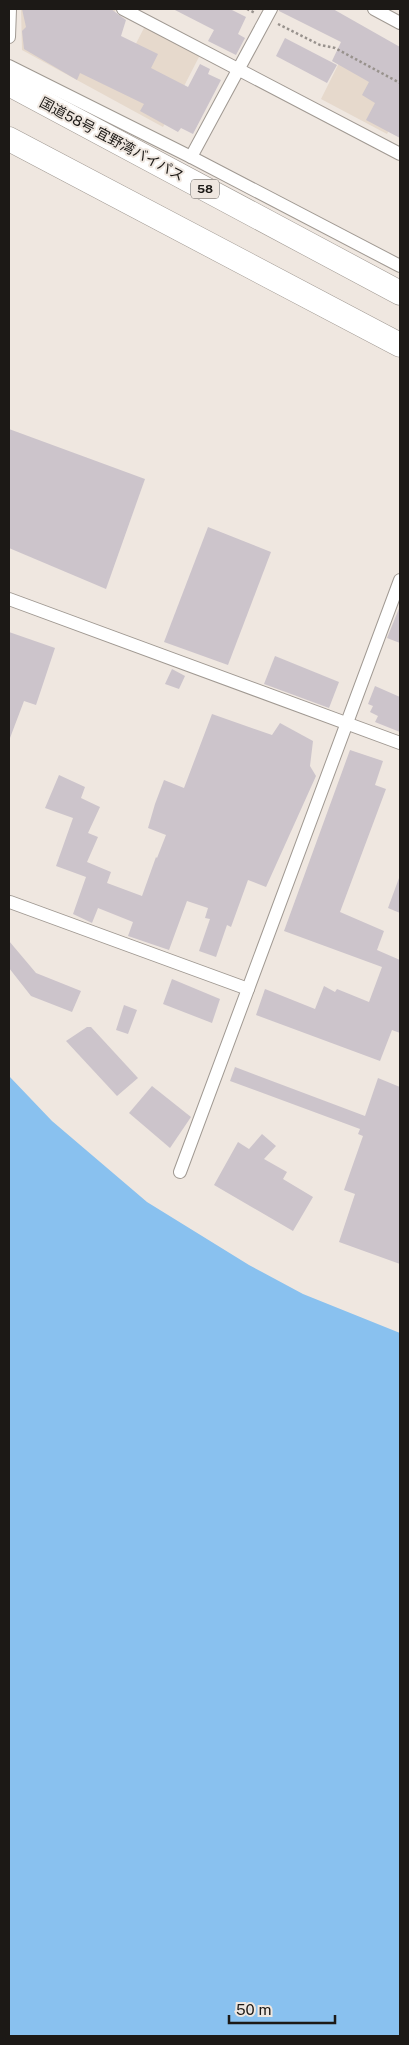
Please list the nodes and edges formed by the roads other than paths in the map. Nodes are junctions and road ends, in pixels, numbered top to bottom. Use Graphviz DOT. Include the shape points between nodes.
graph roads {
  1 [pos="10,9"];
  2 [pos="123,9"];
  3 [pos="374,9"];
  4 [pos="269,14"];
  5 [pos="400,23"];
  6 [pos="9,37"];
  7 [pos="9,66"];
  8 [pos="238,70"];
  9 [pos="9,84"];
  10 [pos="9,139"];
  11 [pos="400,154"];
  12 [pos="191,157"];
  13 [pos="400,266"];
  14 [pos="395,291"];
  15 [pos="400,345"];
  16 [pos="400,580"];
  17 [pos="9,599"];
  18 [pos="346,724"];
  19 [pos="400,743"];
  20 [pos="10,902"];
  21 [pos="248,989"];
  22 [pos="180,1172"];
  1 -- 6 [label="street"];
  2 -- 8 [label="street"];
  3 -- 5 [label="street"];
  4 -- 8 [label="street"];
  7 -- 12 [label="street"];
  8 -- 11 [label="street"];
  8 -- 12 [label="street"];
  9 -- 14 [label="highway, 国道58号 宜野湾バイパス / 58"];
  10 -- 15 [label="highway"];
  12 -- 13 [label="street"];
  13 -- 14 [label="street"];
  16 -- 18 [label="street"];
  17 -- 18 [label="street"];
  18 -- 19 [label="street"];
  18 -- 21 [label="street"];
  20 -- 21 [label="street"];
  21 -- 22 [label="street"];
}
